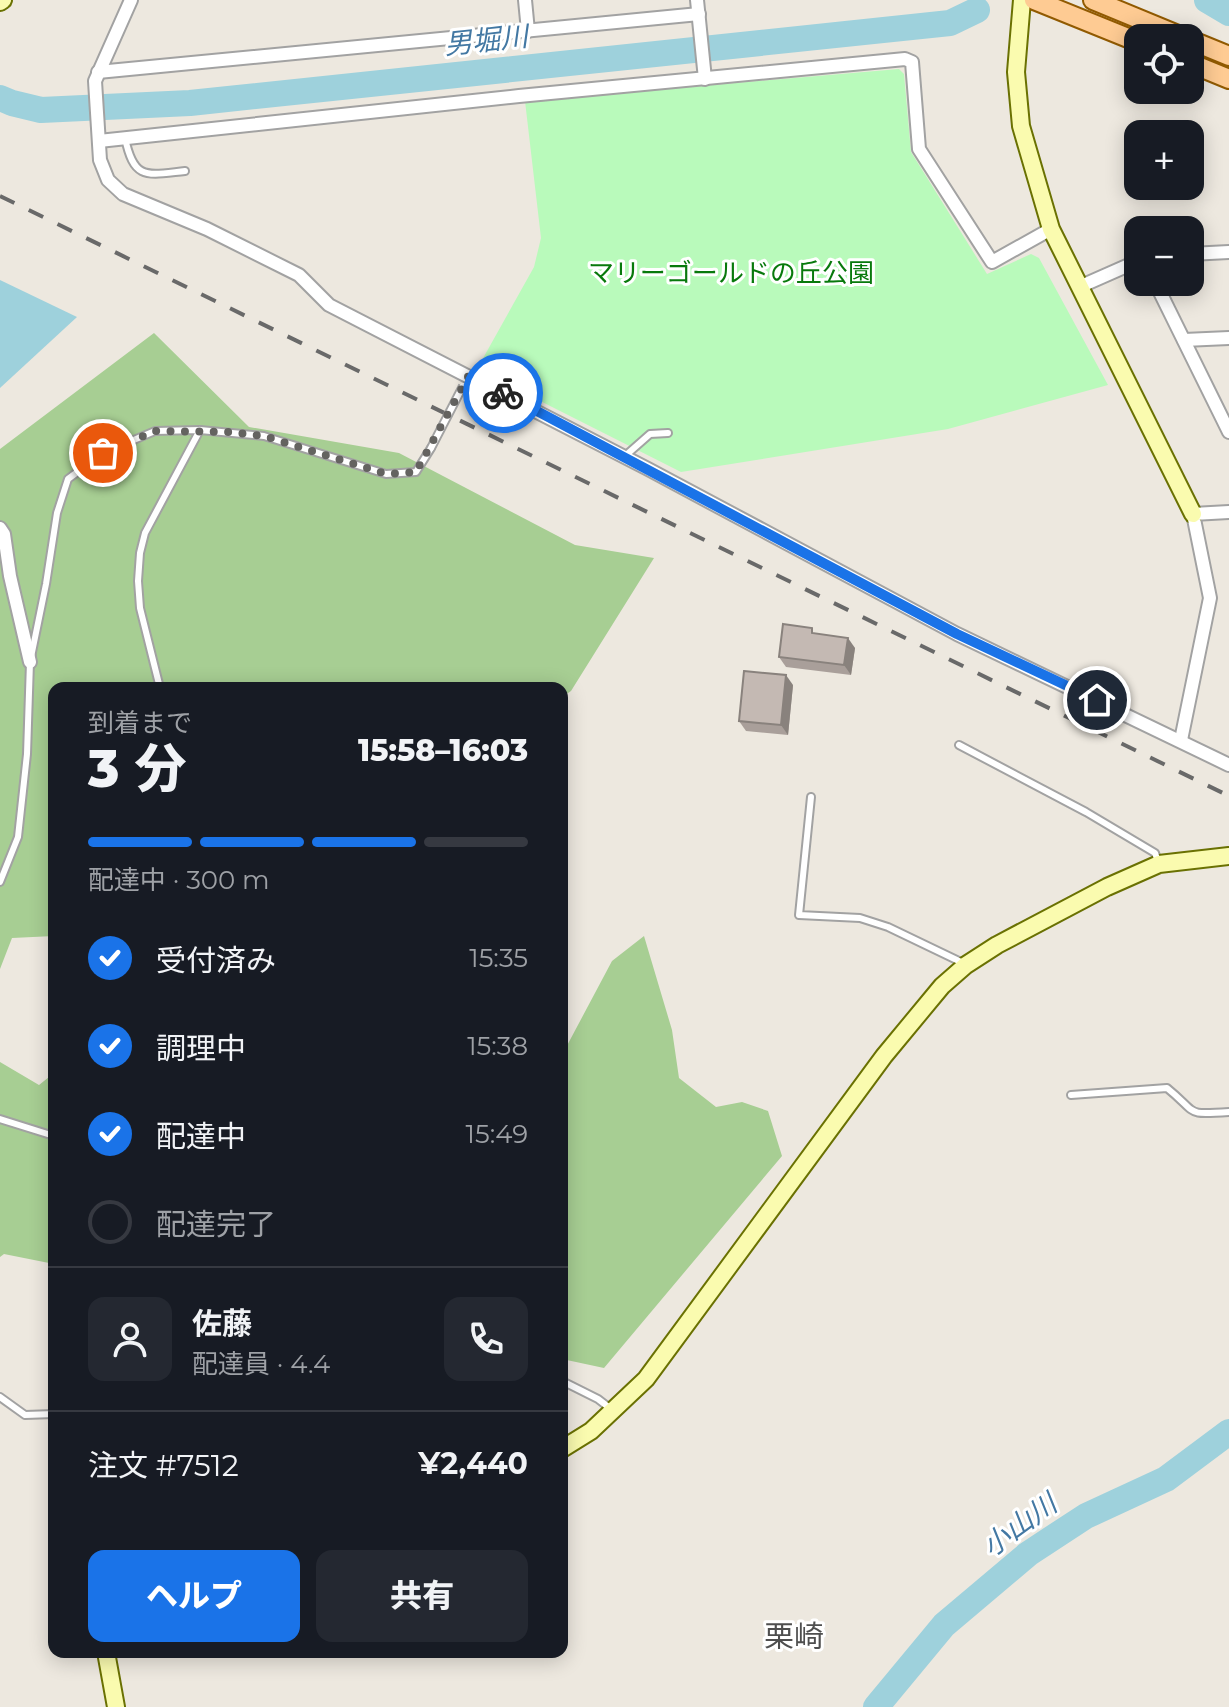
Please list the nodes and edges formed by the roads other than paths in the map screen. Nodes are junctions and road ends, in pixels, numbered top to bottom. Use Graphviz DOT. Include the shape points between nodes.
graph roads {
  1 [pos="131,0"];
  2 [pos="525,0"];
  3 [pos="697,0"];
  4 [pos="1022,0"];
  5 [pos="1034,0"];
  6 [pos="1093,0"];
  7 [pos="699,14"];
  8 [pos="1151,24"];
  9 [pos="528,31"];
  10 [pos="1124,36"];
  11 [pos="1204,46"];
  12 [pos="1229,56"];
  13 [pos="1204,69"];
  14 [pos="705,72"];
  15 [pos="96,78"];
  16 [pos="1229,79"];
  17 [pos="125,138"];
  18 [pos="99,141"];
  19 [pos="185,171"];
  20 [pos="1051,229"];
  21 [pos="1229,252"];
  22 [pos="1204,253"];
  23 [pos="1124,267"];
  24 [pos="1079,287"];
  25 [pos="1162,296"];
  26 [pos="1229,338"];
  27 [pos="1184,340"];
  28 [pos="466,381"];
  29 [pos="200,430"];
  30 [pos="1228,430"];
  31 [pos="668,433"];
  32 [pos="625,456"];
  33 [pos="1229,512"];
  34 [pos="1193,514"];
  35 [pos="0,528"];
  36 [pos="30,662"];
  37 [pos="158,682"];
  38 [pos="1181,740"];
  39 [pos="959,745"];
  40 [pos="1229,765"];
  41 [pos="811,797"];
  42 [pos="1229,856"];
  43 [pos="1159,864"];
  44 [pos="0,882"];
  45 [pos="966,965"];
  46 [pos="1071,1095"];
  47 [pos="1229,1112"];
  48 [pos="0,1119"];
  49 [pos="48,1134"];
  50 [pos="568,1384"];
  51 [pos="0,1397"];
  52 [pos="614,1411"];
  53 [pos="48,1414"];
  54 [pos="568,1445"];
  55 [pos="107,1658"];
  56 [pos="116,1707"];
  1 -- 15 [label="street"];
  2 -- 9 [label="street"];
  3 -- 7 [label="street"];
  4 -- 20 [label="street" via="1016,72 1021,126"];
  5 -- 10 [label="main road"];
  6 -- 8 [label="main road"];
  7 -- 9 [label="street"];
  7 -- 14 [label="street"];
  9 -- 15 [label="street"];
  11 -- 12 [label="main road"];
  13 -- 16 [label="main road"];
  14 -- 17 [label="street"];
  14 -- 20 [label="street" via="912,62 919,149 992,262"];
  15 -- 18 [label="street"];
  17 -- 18 [label="street"];
  17 -- 19 [label="lane" via="130,162 140,171"];
  18 -- 28 [label="street" via="108,180 123,194 299,275 329,305"];
  20 -- 24 [label="street"];
  21 -- 22 [label="street"];
  23 -- 24 [label="street"];
  24 -- 34 [label="street"];
  25 -- 27 [label="street"];
  26 -- 27 [label="street"];
  27 -- 30 [label="street"];
  28 -- 29 [label="lane, bridge" via="416,472 386,474 264,436"];
  28 -- 32 [label="street"];
  29 -- 36 [label="lane" via="155,431 103,453 68,479"];
  29 -- 37 [label="lane" via="145,533 140,553 140,608"];
  31 -- 32 [label="lane" via="650,434"];
  32 -- 38 [label="street" via="957,634"];
  33 -- 34 [label="street"];
  34 -- 38 [label="street" via="1210,598"];
  35 -- 36 [label="street"];
  36 -- 44 [label="lane" via="18,837"];
  38 -- 40 [label="street"];
  39 -- 43 [label="lane" via="1155,853"];
  41 -- 45 [label="lane" via="799,915 860,918"];
  42 -- 43 [label="street"];
  43 -- 45 [label="street"];
  45 -- 52 [label="street" via="884,1056 646,1379"];
  46 -- 47 [label="lane" via="1167,1088 1189,1111"];
  48 -- 49 [label="lane"];
  50 -- 52 [label="lane"];
  51 -- 53 [label="lane" via="25,1415"];
  52 -- 54 [label="street"];
  55 -- 56 [label="street"];
}
